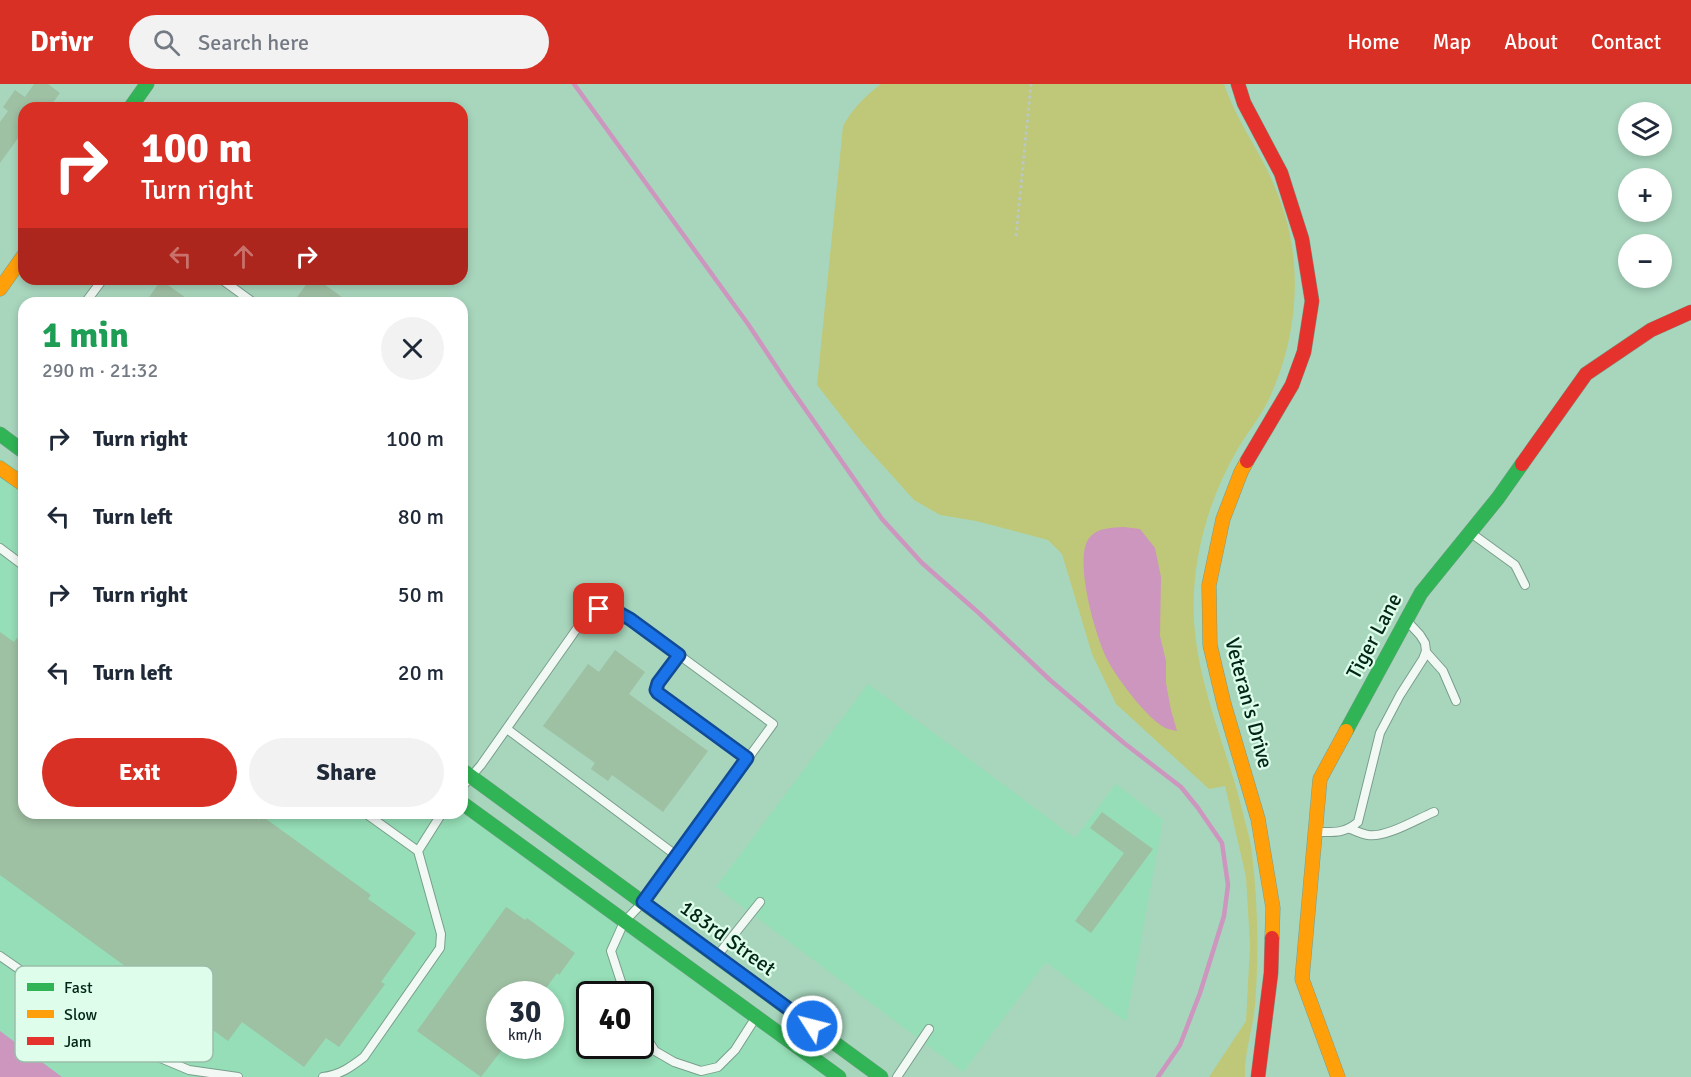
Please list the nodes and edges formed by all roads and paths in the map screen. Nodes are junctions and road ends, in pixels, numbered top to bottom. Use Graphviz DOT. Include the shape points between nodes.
graph roads {
  1 [pos="147,84"];
  2 [pos="1031,84"];
  3 [pos="1238,84"];
  4 [pos="134,102"];
  5 [pos="1016,236"];
  6 [pos="18,264"];
  7 [pos="229,285"];
  8 [pos="0,289"];
  9 [pos="246,297"];
  10 [pos="1691,312"];
  11 [pos="0,434"];
  12 [pos="18,448"];
  13 [pos="0,468"];
  14 [pos="18,482"];
  15 [pos="1470,533"];
  16 [pos="0,548"];
  17 [pos="18,562"];
  18 [pos="1525,585"];
  19 [pos="1407,620"];
  20 [pos="1426,652"];
  21 [pos="679,655"];
  22 [pos="1456,701"];
  23 [pos="507,729"];
  24 [pos="747,758"];
  25 [pos="468,774"];
  26 [pos="468,780"];
  27 [pos="468,807"];
  28 [pos="1434,812"];
  29 [pos="374,819"];
  30 [pos="438,819"];
  31 [pos="1350,829"];
  32 [pos="1315,832"];
  33 [pos="418,851"];
  34 [pos="677,856"];
  35 [pos="643,902"];
  36 [pos="760,902"];
  37 [pos="624,922"];
  38 [pos="0,956"];
  39 [pos="717,956"];
  40 [pos="15,966"];
  41 [pos="621,981"];
  42 [pos="756,1016"];
  43 [pos="929,1029"];
  44 [pos="654,1048"];
  45 [pos="170,1062"];
  46 [pos="238,1077"];
  47 [pos="323,1077"];
  48 [pos="839,1077"];
  49 [pos="881,1077"];
  50 [pos="897,1077"];
  51 [pos="1258,1077"];
  52 [pos="1338,1077"];
  1 -- 4 [label="street"];
  2 -- 5 [label="path"];
  3 -- 51 [label="street, Veteran's Drive" via="1281,173 1302,239 1312,301 1304,352 1292,385 1241,472 1223,519 1209,585 1210,645 1258,819 1273,908 1271,973"];
  6 -- 8 [label="street"];
  7 -- 9 [label="lane"];
  10 -- 15 [label="street, Tiger Lane" via="1651,330 1586,374"];
  11 -- 12 [label="street"];
  13 -- 14 [label="street"];
  15 -- 18 [label="lane" via="1515,565"];
  15 -- 19 [label="street, Tiger Lane" via="1421,593"];
  16 -- 17 [label="lane"];
  19 -- 20 [label="lane" via="1425,643"];
  19 -- 32 [label="street, Tiger Lane" via="1320,779"];
  20 -- 22 [label="lane" via="1443,671"];
  20 -- 31 [label="lane" via="1380,733 1358,822"];
  21 -- 23 [label="lane" via="630,619 612,609 599,609 585,617"];
  21 -- 24 [label="lane" via="656,690"];
  21 -- 24 [label="lane" via="772,724"];
  23 -- 25 [label="lane"];
  23 -- 34 [label="lane"];
  24 -- 34 [label="lane"];
  26 -- 35 [label="street, 183rd Street"];
  27 -- 37 [label="street"];
  28 -- 31 [label="lane" via="1376,836"];
  29 -- 33 [label="lane"];
  30 -- 33 [label="lane"];
  31 -- 32 [label="lane"];
  32 -- 52 [label="street, Tiger Lane" via="1302,980"];
  33 -- 47 [label="lane" via="441,934 440,948 364,1057 348,1070"];
  34 -- 35 [label="lane"];
  35 -- 37 [label="lane"];
  35 -- 39 [label="street, 183rd Street"];
  36 -- 39 [label="lane"];
  37 -- 41 [label="lane" via="611,951"];
  37 -- 42 [label="street"];
  38 -- 40 [label="lane"];
  39 -- 49 [label="street, 183rd Street"];
  42 -- 44 [label="lane" via="735,1050 718,1067 700,1071 674,1062"];
  42 -- 48 [label="street"];
  43 -- 50 [label="lane"];
  45 -- 46 [label="lane" via="189,1070"];
}
